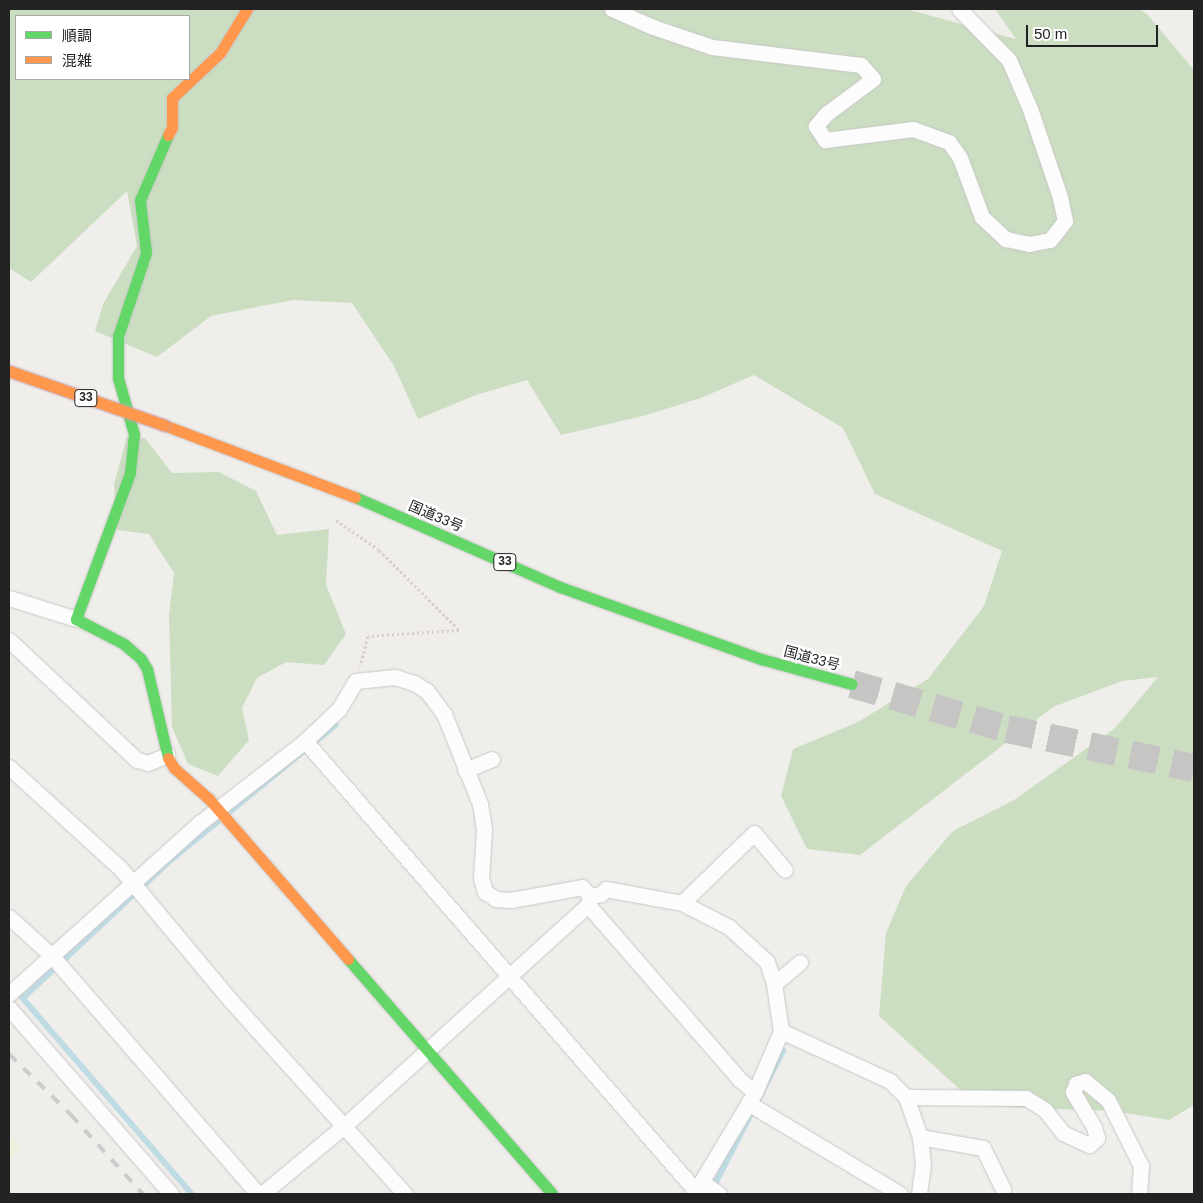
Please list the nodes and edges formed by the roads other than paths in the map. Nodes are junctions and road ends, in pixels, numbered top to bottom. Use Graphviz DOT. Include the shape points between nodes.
graph roads {
  1 [pos="247,9"];
  2 [pos="612,9"];
  3 [pos="959,9"];
  4 [pos="9,371"];
  5 [pos="9,598"];
  6 [pos="76,619"];
  7 [pos="9,640"];
  8 [pos="852,684"];
  9 [pos="305,741"];
  10 [pos="167,755"];
  11 [pos="492,759"];
  12 [pos="9,767"];
  13 [pos="465,770"];
  14 [pos="217,809"];
  15 [pos="785,870"];
  16 [pos="132,883"];
  17 [pos="589,901"];
  18 [pos="682,902"];
  19 [pos="9,917"];
  20 [pos="50,955"];
  21 [pos="800,962"];
  22 [pos="508,977"];
  23 [pos="774,984"];
  24 [pos="14,989"];
  25 [pos="9,1008"];
  26 [pos="781,1031"];
  27 [pos="426,1050"];
  28 [pos="751,1097"];
  29 [pos="906,1097"];
  30 [pos="344,1126"];
  31 [pos="920,1137"];
  32 [pos="697,1189"];
  33 [pos="1004,1189"];
  34 [pos="171,1194"];
  35 [pos="260,1194"];
  36 [pos="405,1194"];
  37 [pos="552,1194"];
  38 [pos="719,1194"];
  39 [pos="900,1194"];
  40 [pos="919,1194"];
  41 [pos="1139,1194"];
  1 -- 6 [label="main road" via="220,53 172,98 172,126 140,200 146,253 118,336 118,378 134,434 130,474"];
  2 -- 3 [label="street" via="712,47 861,65 873,79 826,114 816,126 825,140 913,129 949,142 960,158 982,217 1006,239 1029,244 1050,240 1065,221 1030,109 1009,60"];
  4 -- 8 [label="main road, 国道33号 / 33, bridge" via="333,488 560,587 672,629 761,659"];
  5 -- 6 [label="street"];
  6 -- 10 [label="main road" via="124,644 141,659 147,670"];
  7 -- 10 [label="street" via="137,760 148,763"];
  9 -- 13 [label="street" via="339,709 356,681 395,677 427,691 444,714"];
  9 -- 14 [label="street"];
  9 -- 22 [label="street"];
  10 -- 14 [label="main road" via="184,778"];
  11 -- 13 [label="street"];
  12 -- 16 [label="street" via="121,869"];
  13 -- 17 [label="street" via="484,817 481,871 484,892 496,899 511,900 582,887"];
  14 -- 16 [label="street"];
  14 -- 27 [label="main road"];
  15 -- 18 [label="street" via="754,833"];
  16 -- 20 [label="street"];
  16 -- 30 [label="street" via="232,1002"];
  17 -- 18 [label="street" via="606,889"];
  17 -- 22 [label="street"];
  17 -- 28 [label="street"];
  18 -- 23 [label="street" via="729,927 751,945 766,962"];
  19 -- 20 [label="street"];
  20 -- 24 [label="street"];
  20 -- 35 [label="street"];
  21 -- 23 [label="street"];
  22 -- 27 [label="street"];
  22 -- 32 [label="street"];
  23 -- 26 [label="street"];
  25 -- 34 [label="street"];
  26 -- 28 [label="street"];
  26 -- 29 [label="street" via="890,1081"];
  27 -- 30 [label="street"];
  27 -- 37 [label="main road"];
  28 -- 32 [label="street"];
  28 -- 39 [label="street"];
  29 -- 31 [label="street"];
  29 -- 41 [label="street" via="1026,1098 1045,1110 1063,1133 1089,1145 1097,1138 1094,1127 1073,1092 1076,1084 1085,1081 1108,1100 1140,1166"];
  30 -- 35 [label="street"];
  30 -- 36 [label="street"];
  31 -- 33 [label="street" via="983,1148"];
  31 -- 40 [label="street" via="923,1165"];
  32 -- 38 [label="street"];
}
